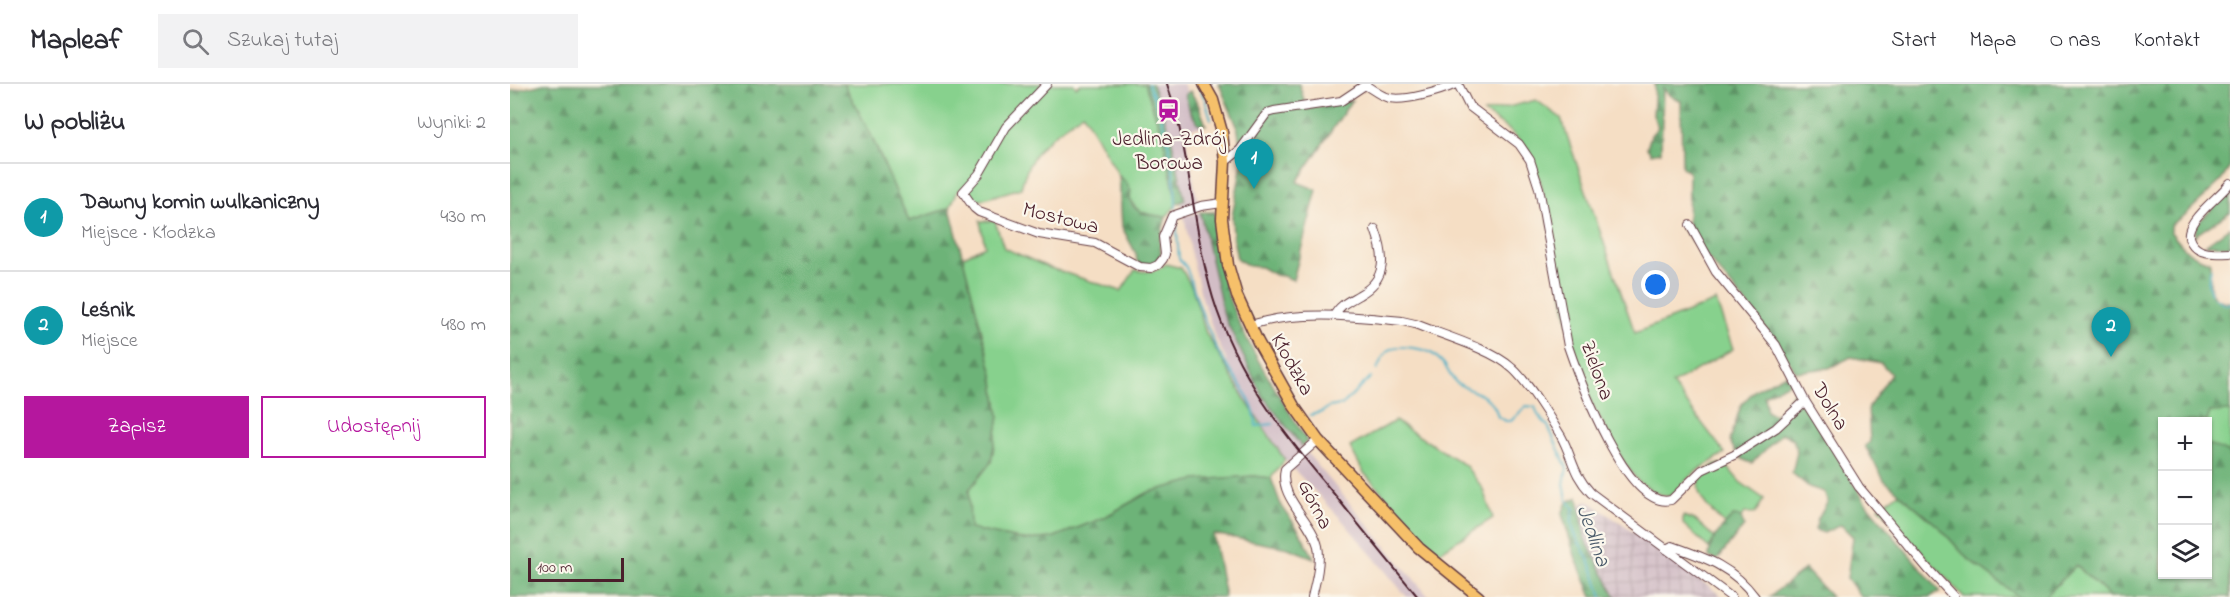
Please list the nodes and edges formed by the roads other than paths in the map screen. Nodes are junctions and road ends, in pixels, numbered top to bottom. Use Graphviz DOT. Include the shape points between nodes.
graph roads {
  1 [pos="1047,84"];
  2 [pos="1204,84"];
  3 [pos="1457,84"];
  4 [pos="1225,162"];
  5 [pos="2230,183"];
  6 [pos="1222,203"];
  7 [pos="1690,225"];
  8 [pos="1375,229"];
  9 [pos="2230,253"];
  10 [pos="1334,316"];
  11 [pos="1250,325"];
  12 [pos="1805,401"];
  13 [pos="1318,440"];
  14 [pos="1666,549"];
  15 [pos="1312,597"];
  16 [pos="1479,597"];
  17 [pos="1731,597"];
  18 [pos="1755,597"];
  19 [pos="1954,597"];
  1 -- 6 [label="street, Mostowa" via="1006,127 979,174 963,192 979,212 1039,234 1095,243 1140,267 1151,268 1163,260 1163,237 1172,216"];
  2 -- 4 [label="main road, Kłodzka" via="1220,125"];
  3 -- 4 [label="street, Zielona" via="1397,98 1387,98 1365,85 1341,101 1267,113"];
  3 -- 12 [label="street, Zielona" via="1469,106 1519,144 1530,160 1539,188 1568,346 1588,402 1634,482 1657,499 1671,500 1702,470 1736,457"];
  4 -- 6 [label="main road, Kłodzka"];
  5 -- 9 [label="street" via="2194,220 2188,235 2202,252"];
  6 -- 11 [label="main road, Kłodzka" via="1228,265"];
  7 -- 12 [label="street, Dolna" via="1716,272 1776,345"];
  8 -- 10 [label="street" via="1383,252 1381,270 1366,291 1338,308"];
  10 -- 11 [label="street"];
  10 -- 14 [label="street" via="1415,324 1504,361 1546,413 1582,484"];
  11 -- 13 [label="main road, Kłodzka" via="1294,406"];
  12 -- 19 [label="street, Dolna" via="1859,487"];
  13 -- 15 [label="street, Górna" via="1286,469 1284,476 1284,486 1318,547"];
  13 -- 16 [label="main road, Kłodzka" via="1419,548"];
  14 -- 17 [label="street"];
  14 -- 18 [label="street" via="1672,546 1717,563 1743,581"];
}
